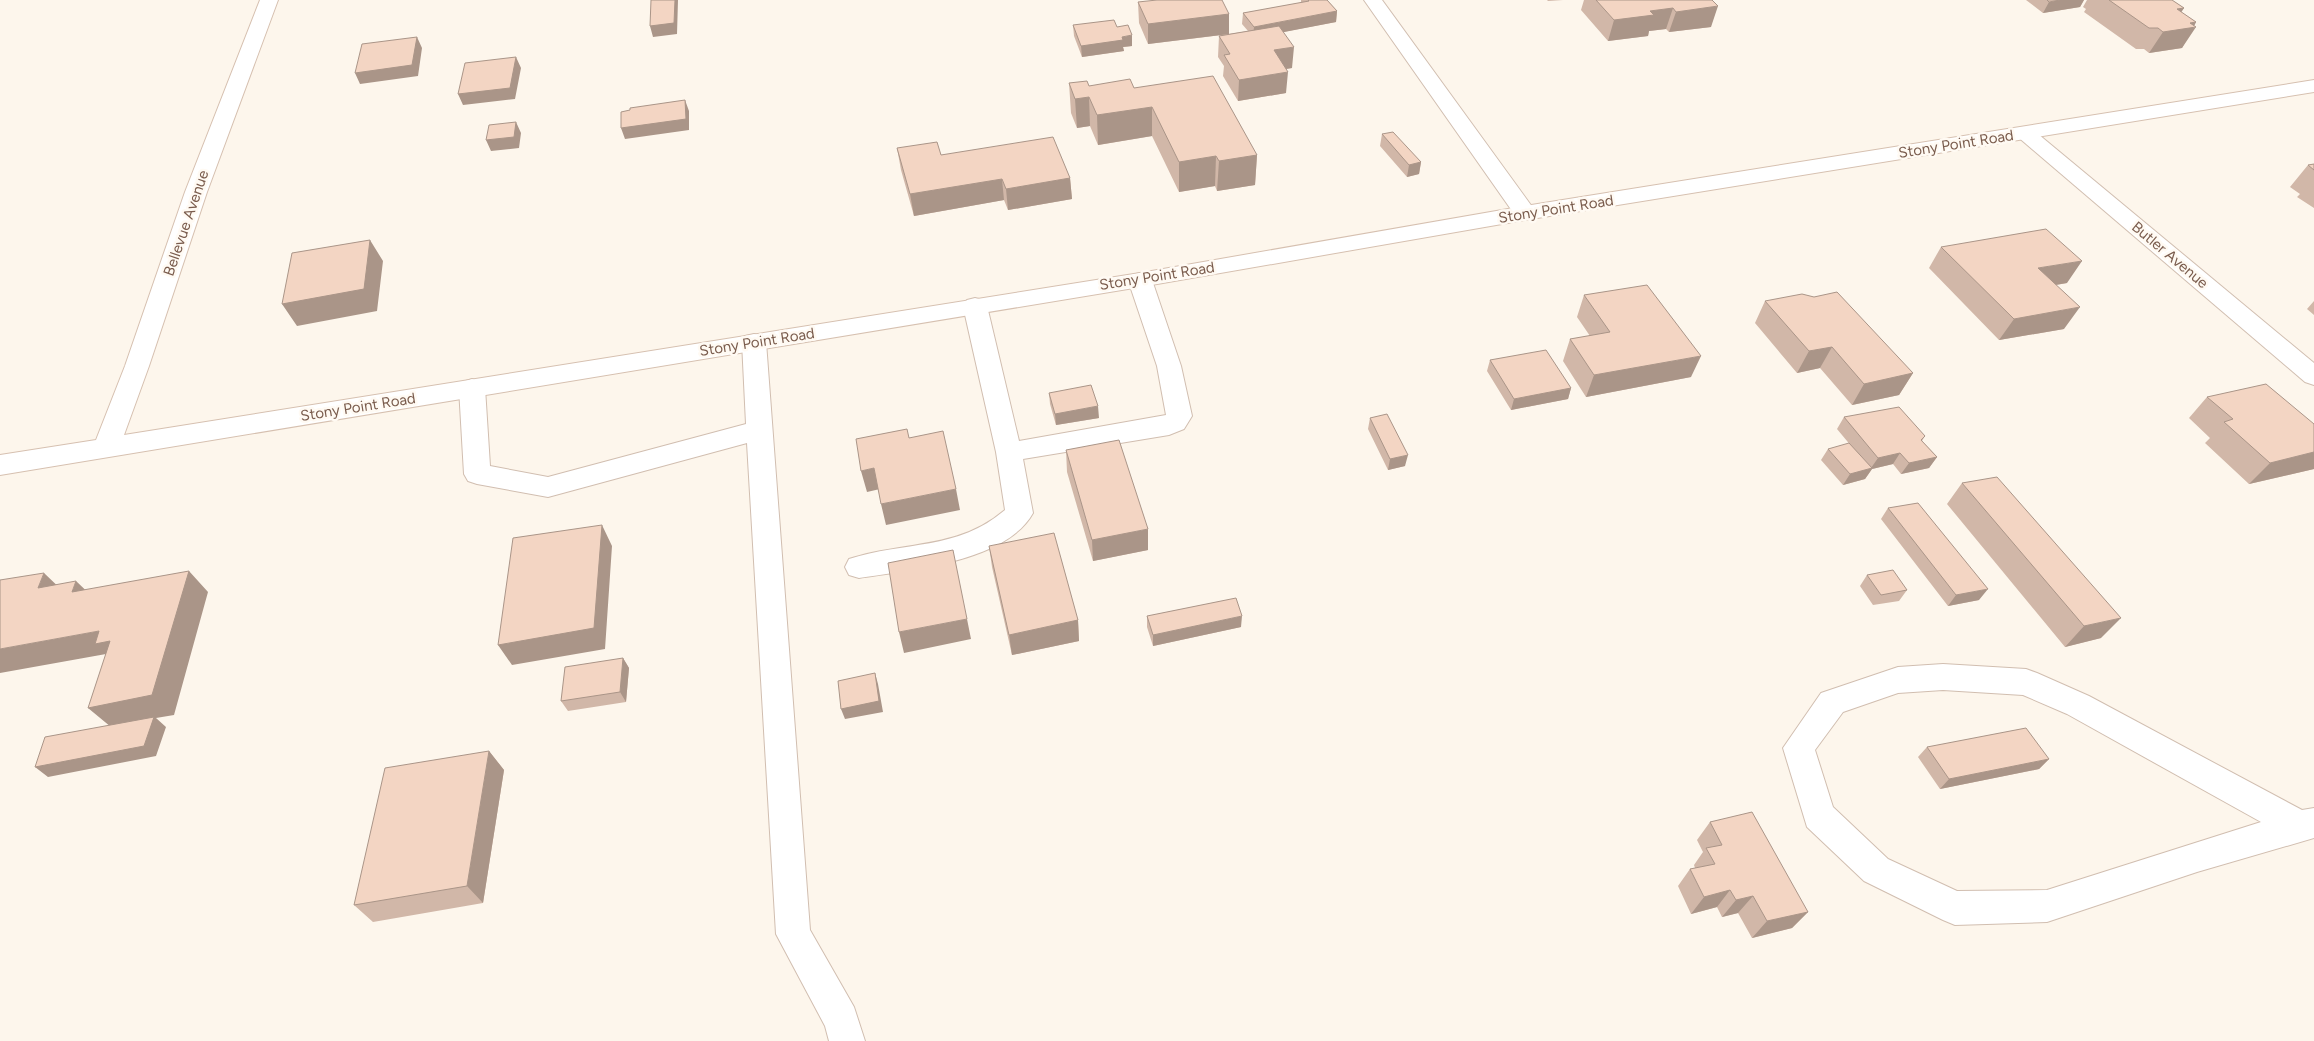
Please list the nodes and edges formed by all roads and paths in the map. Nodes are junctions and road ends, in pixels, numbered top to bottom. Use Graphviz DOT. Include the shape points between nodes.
graph roads {
  1 [pos="270,0"];
  2 [pos="1374,0"];
  3 [pos="2314,86"];
  4 [pos="2025,133"];
  5 [pos="1525,213"];
  6 [pos="1140,280"];
  7 [pos="975,306"];
  8 [pos="754,342"];
  9 [pos="2314,376"];
  10 [pos="472,388"];
  11 [pos="760,430"];
  12 [pos="106,448"];
  13 [pos="1009,452"];
  14 [pos="0,465"];
  15 [pos="859,567"];
  16 [pos="2306,825"];
  17 [pos="847,1041"];
  1 -- 12 [label="main road, Bellevue Avenue" via="196,192"];
  2 -- 5 [label="main road"];
  3 -- 4 [label="main road, Stony Point Road"];
  4 -- 5 [label="main road, Stony Point Road"];
  4 -- 9 [label="main road, Butler Avenue"];
  5 -- 6 [label="main road, Stony Point Road"];
  6 -- 7 [label="main road, Stony Point Road"];
  6 -- 13 [label="main road" via="1169,366 1178,416 1176,422 1169,426"];
  7 -- 8 [label="main road, Stony Point Road"];
  7 -- 13 [label="main road"];
  8 -- 10 [label="main road, Stony Point Road"];
  8 -- 11 [label="main road"];
  10 -- 11 [label="main road" via="477,474 548,487"];
  10 -- 12 [label="main road, Stony Point Road"];
  11 -- 17 [label="main road" via="793,934 841,1020"];
  12 -- 14 [label="main road, Stony Point Road"];
  13 -- 15 [label="main road" via="1019,513 1007,526 981,540 949,550"];
  16 -- 16 [label="main road" via="2197,856 2048,906 1955,908 1876,870 1820,816 1799,748 1832,702 1898,680 1943,676 2026,682 2078,705"];
}
